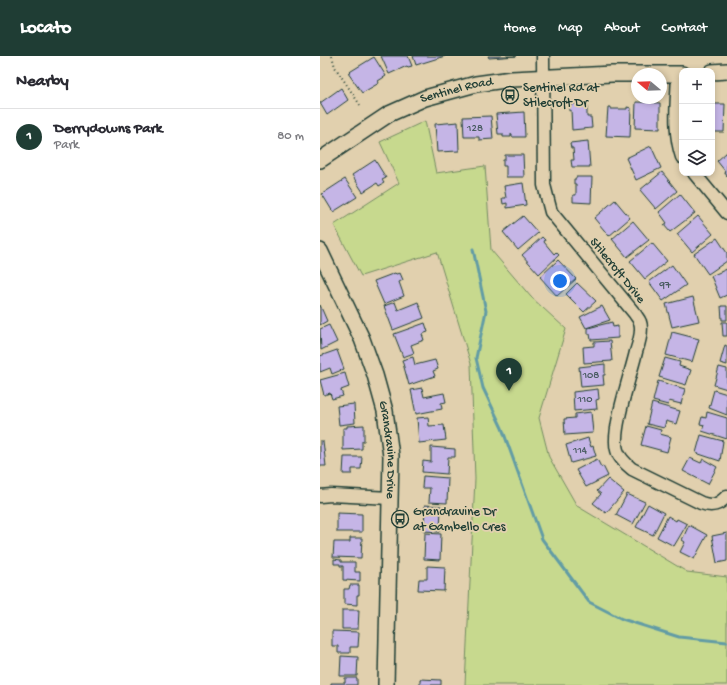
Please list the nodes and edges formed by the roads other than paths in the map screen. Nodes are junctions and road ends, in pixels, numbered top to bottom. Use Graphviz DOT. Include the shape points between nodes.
graph roads {
  1 [pos="543,56"];
  2 [pos="727,71"];
  3 [pos="715,72"];
  4 [pos="679,74"];
  5 [pos="542,77"];
  6 [pos="679,89"];
  7 [pos="679,146"];
  8 [pos="320,160"];
  9 [pos="696,176"];
  10 [pos="727,213"];
  11 [pos="320,251"];
  12 [pos="320,496"];
  13 [pos="727,496"];
  14 [pos="390,498"];
  15 [pos="386,685"];
  1 -- 5 [label="street, Stilecroft Drive"];
  2 -- 3 [label="street"];
  4 -- 5 [label="street, Sentinel Road"];
  5 -- 8 [label="street, Sentinel Road" via="476,84 425,98 379,120"];
  5 -- 13 [label="street, Stilecroft Drive" via="544,185 550,212 640,322 638,344 616,428 616,450 632,469 701,503 716,505"];
  6 -- 7 [label="street" via="676,134"];
  9 -- 10 [label="street"];
  11 -- 14 [label="street, Grandravine Drive" via="362,339 375,375 385,411 391,456"];
  12 -- 14 [label="street"];
  14 -- 15 [label="street, Grandravine Drive"];
}
